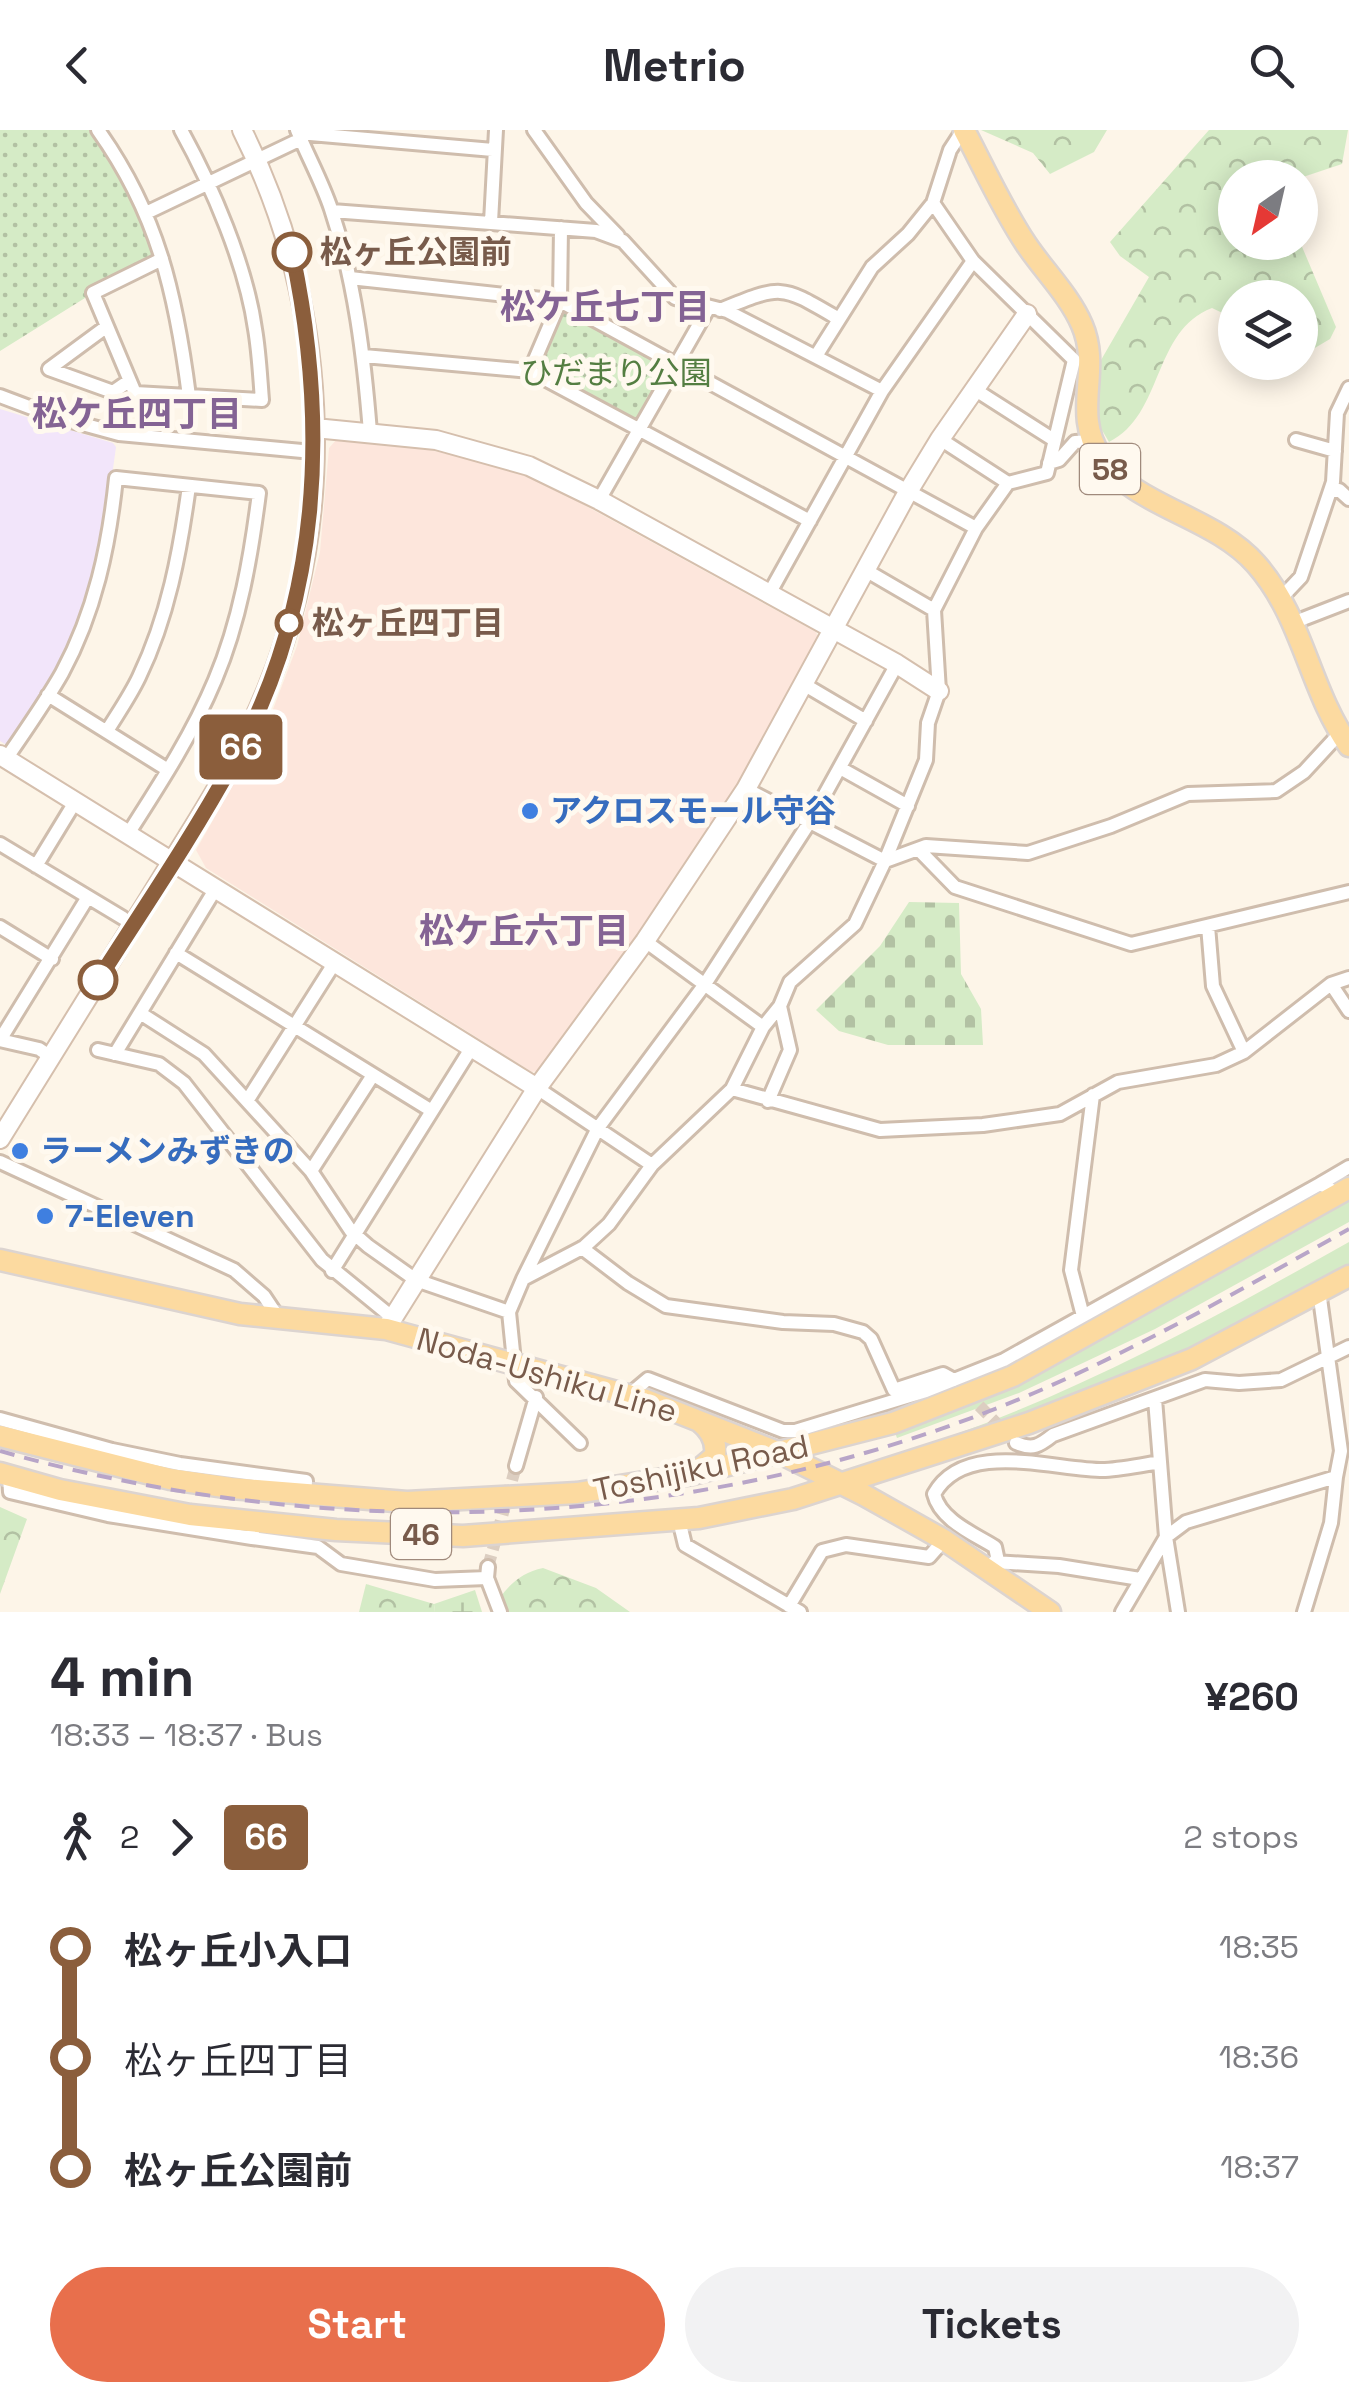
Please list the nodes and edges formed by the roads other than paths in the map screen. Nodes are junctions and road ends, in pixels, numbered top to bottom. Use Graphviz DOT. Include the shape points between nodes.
graph roads {
  1 [pos="98,130"];
  2 [pos="181,130"];
  3 [pos="242,130"];
  4 [pos="496,130"];
  5 [pos="534,130"];
  6 [pos="964,130"];
  7 [pos="299,134"];
  8 [pos="493,150"];
  9 [pos="257,160"];
  10 [pos="209,183"];
  11 [pos="932,203"];
  12 [pos="332,211"];
  13 [pos="146,213"];
  14 [pos="491,222"];
  15 [pos="561,228"];
  16 [pos="623,241"];
  17 [pos="162,258"];
  18 [pos="974,261"];
  19 [pos="350,278"];
  20 [pos="560,301"];
  21 [pos="715,308"];
  22 [pos="1027,314"];
  23 [pos="839,320"];
  24 [pos="106,327"];
  25 [pos="364,356"];
  26 [pos="816,356"];
  27 [pos="678,363"];
  28 [pos="530,371"];
  29 [pos="130,381"];
  30 [pos="1349,388"];
  31 [pos="974,389"];
  32 [pos="882,391"];
  33 [pos="0,396"];
  34 [pos="189,396"];
  35 [pos="314,428"];
  36 [pos="640,430"];
  37 [pos="370,432"];
  38 [pos="940,439"];
  39 [pos="1054,440"];
  40 [pos="1296,440"];
  41 [pos="1092,441"];
  42 [pos="1335,450"];
  43 [pos="302,451"];
  44 [pos="846,455"];
  45 [pos="1049,463"];
  46 [pos="1008,483"];
  47 [pos="189,486"];
  48 [pos="910,490"];
  49 [pos="1330,492"];
  50 [pos="1349,499"];
  51 [pos="600,500"];
  52 [pos="810,521"];
  53 [pos="976,528"];
  54 [pos="867,571"];
  55 [pos="769,594"];
  56 [pos="1282,597"];
  57 [pos="1349,601"];
  58 [pos="934,610"];
  59 [pos="1295,622"];
  60 [pos="835,630"];
  61 [pos="897,664"];
  62 [pos="805,685"];
  63 [pos="939,691"];
  64 [pos="48,695"];
  65 [pos="866,721"];
  66 [pos="107,731"];
  67 [pos="1345,740"];
  68 [pos="3,757"];
  69 [pos="840,768"];
  70 [pos="168,770"];
  71 [pos="746,789"];
  72 [pos="74,802"];
  73 [pos="908,806"];
  74 [pos="810,824"];
  75 [pos="128,834"];
  76 [pos="0,844"];
  77 [pos="918,848"];
  78 [pos="173,861"];
  79 [pos="885,861"];
  80 [pos="36,866"];
  81 [pos="216,888"];
  82 [pos="1349,892"];
  83 [pos="88,897"];
  84 [pos="123,918"];
  85 [pos="1208,926"];
  86 [pos="0,927"];
  87 [pos="645,941"];
  88 [pos="176,953"];
  89 [pos="52,959"];
  90 [pos="334,962"];
  91 [pos="1349,978"];
  92 [pos="705,984"];
  93 [pos="1331,984"];
  94 [pos="780,1006"];
  95 [pos="0,1008"];
  96 [pos="1349,1011"];
  97 [pos="140,1013"];
  98 [pos="14,1018"];
  99 [pos="294,1027"];
  100 [pos="762,1027"];
  101 [pos="0,1040"];
  102 [pos="472,1047"];
  103 [pos="98,1050"];
  104 [pos="1244,1052"];
  105 [pos="115,1054"];
  106 [pos="51,1057"];
  107 [pos="373,1075"];
  108 [pos="537,1088"];
  109 [pos="732,1089"];
  110 [pos="1093,1095"];
  111 [pos="247,1101"];
  112 [pos="768,1101"];
  113 [pos="432,1112"];
  114 [pos="598,1128"];
  115 [pos="0,1139"];
  116 [pos="0,1162"];
  117 [pos="652,1165"];
  118 [pos="1349,1167"];
  119 [pos="311,1171"];
  120 [pos="1334,1190"];
  121 [pos="355,1235"];
  122 [pos="582,1248"];
  123 [pos="0,1260"];
  124 [pos="332,1271"];
  125 [pos="1349,1276"];
  126 [pos="523,1279"];
  127 [pos="416,1280"];
  128 [pos="1319,1292"];
  129 [pos="509,1312"];
  130 [pos="1082,1316"];
  131 [pos="278,1318"];
  132 [pos="390,1323"];
  133 [pos="1349,1347"];
  134 [pos="1328,1358"];
  135 [pos="512,1362"];
  136 [pos="954,1380"];
  137 [pos="628,1395"];
  138 [pos="536,1397"];
  139 [pos="1154,1399"];
  140 [pos="688,1415"];
  141 [pos="0,1418"];
  142 [pos="0,1436"];
  143 [pos="580,1443"];
  144 [pos="1016,1443"];
  145 [pos="780,1454"];
  146 [pos="1160,1462"];
  147 [pos="908,1464"];
  148 [pos="516,1466"];
  149 [pos="1341,1469"];
  150 [pos="692,1474"];
  151 [pos="5,1475"];
  152 [pos="844,1484"];
  153 [pos="305,1494"];
  154 [pos="678,1520"];
  155 [pos="917,1524"];
  156 [pos="253,1530"];
  157 [pos="1166,1536"];
  158 [pos="944,1540"];
  159 [pos="989,1563"];
  160 [pos="1140,1579"];
  161 [pos="795,1609"];
  162 [pos="500,1612"];
  163 [pos="1050,1612"];
  164 [pos="1122,1612"];
  165 [pos="1178,1612"];
  166 [pos="1304,1612"];
  1 -- 13 [label="street"];
  2 -- 10 [label="street"];
  3 -- 9 [label="street"];
  4 -- 8 [label="street"];
  5 -- 16 [label="street" via="586,204"];
  6 -- 11 [label="street"];
  6 -- 41 [label="main road, 58" via="1013,224 1084,329 1090,361 1084,410"];
  7 -- 8 [label="street"];
  7 -- 9 [label="street"];
  7 -- 12 [label="street"];
  8 -- 14 [label="street"];
  9 -- 10 [label="street"];
  9 -- 35 [label="street" via="292,252"];
  10 -- 13 [label="street"];
  10 -- 34 [label="street" via="255,326 262,400"];
  11 -- 18 [label="street"];
  11 -- 23 [label="street" via="872,267"];
  12 -- 14 [label="street"];
  12 -- 19 [label="street"];
  13 -- 17 [label="street"];
  14 -- 15 [label="street"];
  15 -- 16 [label="street"];
  15 -- 20 [label="street"];
  16 -- 21 [label="street" via="675,298"];
  17 -- 24 [label="street" via="93,293"];
  17 -- 34 [label="street" via="177,306"];
  18 -- 22 [label="street"];
  18 -- 32 [label="street"];
  19 -- 20 [label="street"];
  19 -- 25 [label="street"];
  20 -- 27 [label="street"];
  20 -- 28 [label="street"];
  21 -- 23 [label="street" via="785,290"];
  21 -- 26 [label="street"];
  21 -- 27 [label="street"];
  22 -- 31 [label="street"];
  22 -- 39 [label="street" via="1074,360"];
  23 -- 26 [label="street"];
  24 -- 29 [label="street"];
  24 -- 29 [label="street" via="49,369 113,392"];
  25 -- 28 [label="street"];
  25 -- 37 [label="street"];
  26 -- 32 [label="street"];
  27 -- 36 [label="street"];
  27 -- 44 [label="street"];
  28 -- 36 [label="street"];
  29 -- 34 [label="street" via="136,393"];
  30 -- 42 [label="street" via="1338,413"];
  31 -- 38 [label="street"];
  31 -- 39 [label="street"];
  32 -- 44 [label="street"];
  33 -- 43 [label="street" via="119,434"];
  35 -- 37 [label="street"];
  35 -- 78 [label="street" via="307,542 285,638 235,760"];
  36 -- 51 [label="street"];
  36 -- 52 [label="street"];
  37 -- 51 [label="street" via="479,450"];
  38 -- 46 [label="street"];
  38 -- 48 [label="street"];
  39 -- 45 [label="street"];
  40 -- 42 [label="street"];
  41 -- 45 [label="street" via="1076,442"];
  41 -- 56 [label="main road, 58" via="1116,476 1232,542"];
  42 -- 49 [label="street"];
  44 -- 48 [label="street"];
  44 -- 52 [label="street"];
  45 -- 46 [label="street" via="1048,472"];
  46 -- 53 [label="street"];
  47 -- 64 [label="street" via="116,478 102,569"];
  47 -- 66 [label="street" via="165,608 139,678"];
  47 -- 70 [label="street" via="259,493 234,624 216,677"];
  48 -- 53 [label="street"];
  48 -- 54 [label="street"];
  49 -- 50 [label="street"];
  49 -- 56 [label="street" via="1301,577"];
  51 -- 55 [label="street"];
  52 -- 55 [label="street"];
  53 -- 58 [label="street"];
  54 -- 58 [label="street"];
  54 -- 60 [label="street"];
  55 -- 60 [label="street"];
  56 -- 59 [label="main road, 58"];
  57 -- 59 [label="street"];
  58 -- 63 [label="street"];
  59 -- 67 [label="main road, 58"];
  60 -- 61 [label="street"];
  60 -- 62 [label="street"];
  61 -- 63 [label="street"];
  61 -- 65 [label="street"];
  62 -- 65 [label="street"];
  62 -- 71 [label="street"];
  63 -- 73 [label="street" via="926,760"];
  64 -- 66 [label="street"];
  64 -- 68 [label="street"];
  65 -- 69 [label="street"];
  66 -- 70 [label="street"];
  67 -- 77 [label="street" via="1276,790 1188,794 1028,853"];
  68 -- 72 [label="street"];
  69 -- 73 [label="street"];
  69 -- 74 [label="street"];
  70 -- 75 [label="street"];
  71 -- 74 [label="street"];
  71 -- 87 [label="street"];
  72 -- 75 [label="street"];
  72 -- 80 [label="street"];
  73 -- 79 [label="street"];
  74 -- 79 [label="street"];
  74 -- 92 [label="street"];
  75 -- 78 [label="street"];
  76 -- 80 [label="street"];
  77 -- 79 [label="street"];
  77 -- 85 [label="street" via="955,887 1131,944"];
  78 -- 81 [label="street"];
  78 -- 106 [label="street"];
  79 -- 94 [label="street" via="855,924 790,982"];
  80 -- 83 [label="street"];
  81 -- 88 [label="street"];
  81 -- 90 [label="street"];
  82 -- 85 [label="street"];
  83 -- 84 [label="street"];
  83 -- 89 [label="street"];
  85 -- 104 [label="street" via="1213,986"];
  86 -- 89 [label="street"];
  87 -- 92 [label="street"];
  87 -- 108 [label="street"];
  88 -- 97 [label="street"];
  88 -- 99 [label="street"];
  89 -- 98 [label="street"];
  90 -- 99 [label="street"];
  90 -- 102 [label="street"];
  91 -- 93 [label="street"];
  92 -- 100 [label="street"];
  92 -- 114 [label="street"];
  93 -- 96 [label="street"];
  93 -- 104 [label="street"];
  94 -- 100 [label="street"];
  94 -- 112 [label="street" via="790,1050"];
  95 -- 98 [label="street"];
  97 -- 105 [label="street"];
  97 -- 111 [label="street" via="204,1054"];
  98 -- 101 [label="street"];
  99 -- 107 [label="street"];
  99 -- 111 [label="street"];
  100 -- 109 [label="street"];
  101 -- 106 [label="street"];
  102 -- 108 [label="street"];
  102 -- 113 [label="street"];
  103 -- 105 [label="street"];
  104 -- 110 [label="street" via="1216,1064 1118,1082"];
  105 -- 124 [label="street" via="159,1064 184,1083"];
  106 -- 115 [label="street"];
  107 -- 113 [label="street"];
  107 -- 119 [label="street"];
  108 -- 114 [label="street"];
  108 -- 127 [label="street"];
  109 -- 112 [label="street"];
  109 -- 117 [label="street"];
  110 -- 112 [label="street" via="1060,1114 880,1130"];
  110 -- 130 [label="street" via="1071,1270"];
  111 -- 119 [label="street"];
  113 -- 121 [label="street"];
  114 -- 117 [label="street"];
  114 -- 126 [label="street"];
  116 -- 131 [label="street" via="234,1270"];
  117 -- 122 [label="street" via="609,1224"];
  118 -- 120 [label="street"];
  119 -- 121 [label="street"];
  120 -- 130 [label="street"];
  120 -- 145 [label="main road, Toshijiku Road / 46" via="1013,1376 893,1422"];
  121 -- 124 [label="street"];
  121 -- 127 [label="street"];
  122 -- 126 [label="street"];
  122 -- 136 [label="street" via="666,1306 863,1332 894,1390 943,1374"];
  123 -- 131 [label="main road, Noda-Ushiku Line"];
  124 -- 132 [label="street"];
  125 -- 128 [label="main road, Toshijiku Road / 46"];
  126 -- 129 [label="street"];
  127 -- 129 [label="street"];
  127 -- 132 [label="street"];
  128 -- 134 [label="street"];
  128 -- 147 [label="main road, Toshijiku Road / 46" via="1134,1383"];
  129 -- 135 [label="street"];
  130 -- 136 [label="street"];
  131 -- 132 [label="main road, Noda-Ushiku Line"];
  132 -- 135 [label="main road, Noda-Ushiku Line"];
  133 -- 134 [label="street"];
  134 -- 139 [label="street" via="1281,1380 1205,1380"];
  134 -- 149 [label="street"];
  135 -- 137 [label="main road, Noda-Ushiku Line"];
  135 -- 138 [label="street" via="516,1381"];
  136 -- 137 [label="street" via="795,1431 648,1379"];
  137 -- 140 [label="main road, Noda-Ushiku Line"];
  138 -- 143 [label="street"];
  138 -- 148 [label="street"];
  139 -- 144 [label="street" via="1053,1435 1038,1447"];
  139 -- 146 [label="street"];
  140 -- 145 [label="main road, Noda-Ushiku Line"];
  140 -- 150 [label="main road" via="716,1446"];
  141 -- 153 [label="street" via="129,1454 306,1480"];
  142 -- 153 [label="main road, Toshijiku Road / 46" via="170,1479"];
  145 -- 150 [label="main road, Toshijiku Road / 46"];
  145 -- 152 [label="main road, Noda-Ushiku Line"];
  146 -- 157 [label="street"];
  146 -- 159 [label="street" via="1104,1470 1006,1460 949,1478 934,1494 942,1512 995,1547"];
  147 -- 152 [label="main road, Toshijiku Road / 46"];
  147 -- 155 [label="main road" via="890,1489 896,1506"];
  149 -- 157 [label="street" via="1186,1522"];
  149 -- 166 [label="street"];
  150 -- 153 [label="main road, Toshijiku Road / 46" via="522,1499 407,1502"];
  151 -- 156 [label="main road, Toshijiku Road / 46"];
  152 -- 154 [label="main road, Toshijiku Road / 46"];
  152 -- 155 [label="main road, Noda-Ushiku Line"];
  154 -- 156 [label="main road, Toshijiku Road / 46" via="463,1536"];
  154 -- 161 [label="street" via="685,1545"];
  155 -- 158 [label="main road, Noda-Ushiku Line"];
  156 -- 162 [label="street" via="318,1547 341,1564 436,1580 488,1572"];
  157 -- 160 [label="street"];
  157 -- 165 [label="street"];
  158 -- 159 [label="main road, Noda-Ushiku Line"];
  158 -- 161 [label="street" via="929,1556 846,1545 822,1551"];
  159 -- 160 [label="street"];
  159 -- 163 [label="main road, Noda-Ushiku Line"];
  160 -- 164 [label="street"];
}
